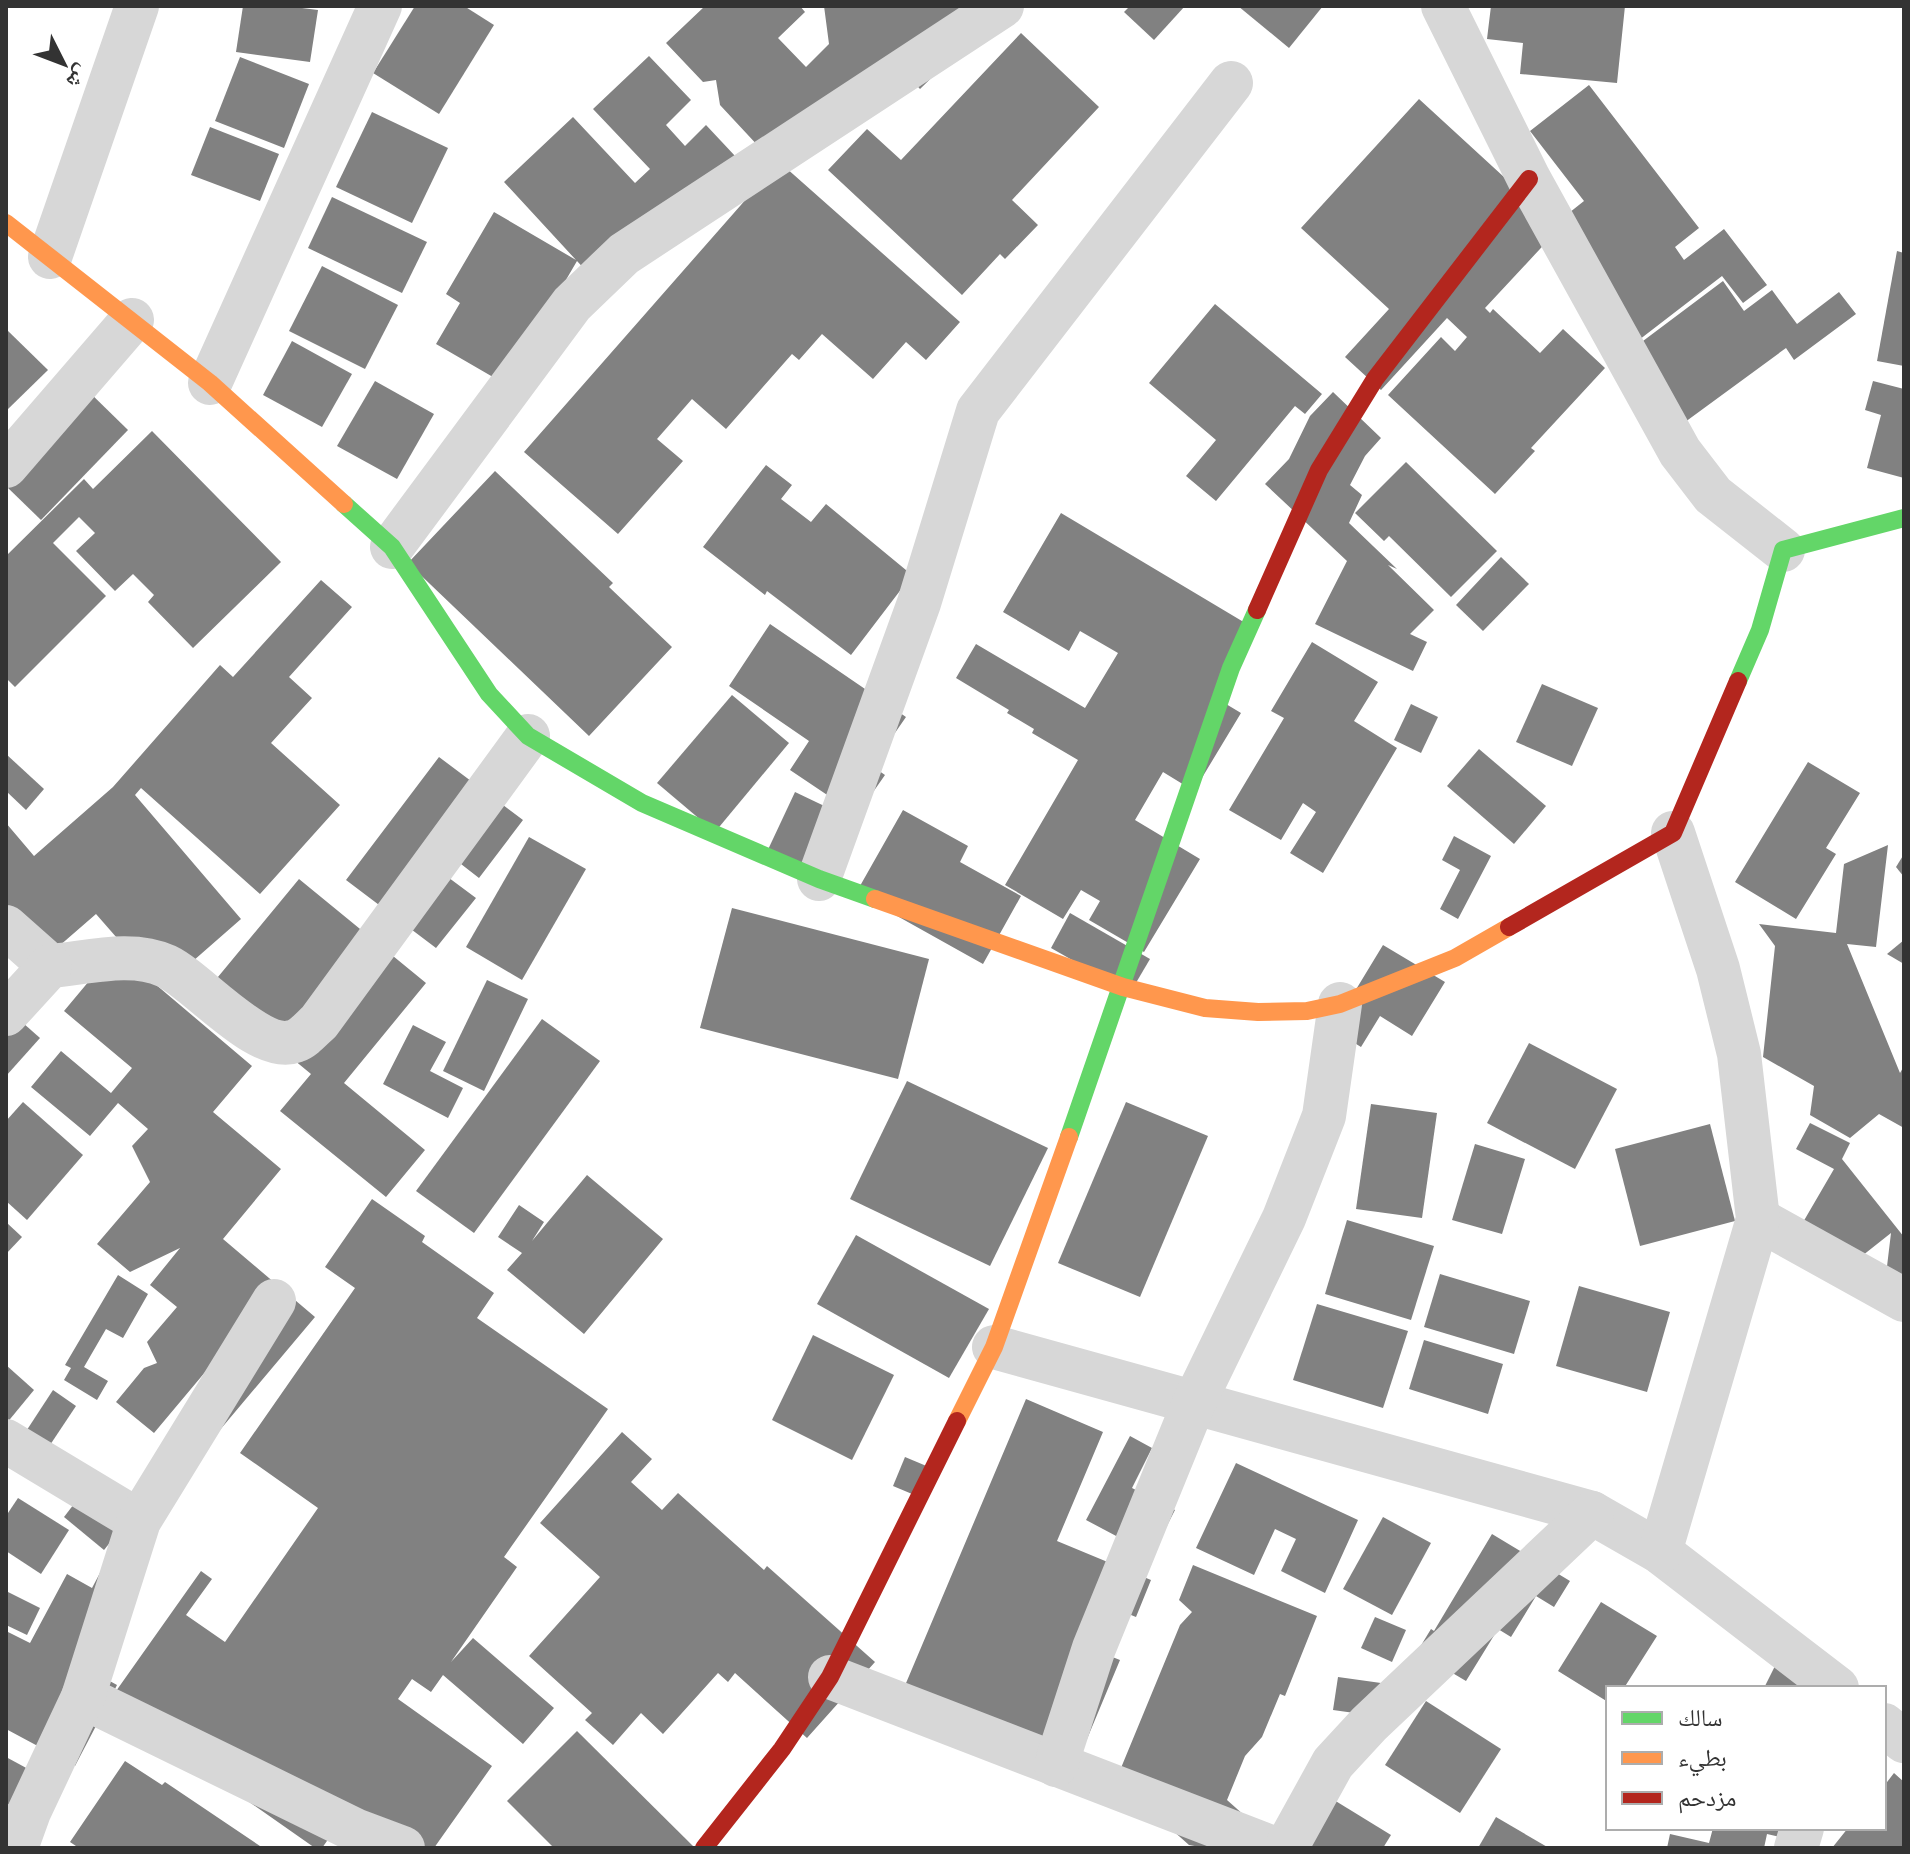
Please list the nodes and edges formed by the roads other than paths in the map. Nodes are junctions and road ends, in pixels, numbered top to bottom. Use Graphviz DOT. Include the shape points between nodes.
graph roads {
  1 [pos="137,6"];
  2 [pos="380,6"];
  3 [pos="1002,6"];
  4 [pos="1443,6"];
  5 [pos="1231,83"];
  6 [pos="1529,179"];
  7 [pos="6,223"];
  8 [pos="50,257"];
  9 [pos="132,320"];
  10 [pos="210,383"];
  11 [pos="6,466"];
  12 [pos="1904,518"];
  13 [pos="392,547"];
  14 [pos="1783,550"];
  15 [pos="528,736"];
  16 [pos="1673,833"];
  17 [pos="819,879"];
  18 [pos="6,927"];
  19 [pos="50,966"];
  20 [pos="1123,987"];
  21 [pos="1340,1004"];
  22 [pos="6,1014"];
  23 [pos="1758,1219"];
  24 [pos="1904,1300"];
  25 [pos="274,1301"];
  26 [pos="994,1347"];
  27 [pos="1194,1403"];
  28 [pos="6,1441"];
  29 [pos="1592,1513"];
  30 [pos="139,1521"];
  31 [pos="1660,1552"];
  32 [pos="830,1677"];
  33 [pos="1834,1686"];
  34 [pos="83,1697"];
  35 [pos="1886,1727"];
  36 [pos="1904,1741"];
  37 [pos="1056,1765"];
  38 [pos="714,1845"];
  39 [pos="16,1848"];
  40 [pos="403,1848"];
  41 [pos="1273,1848"];
  42 [pos="1286,1848"];
  1 -- 8 [label="street"];
  2 -- 10 [label="street"];
  3 -- 13 [label="street" via="624,254 572,304"];
  4 -- 6 [label="street"];
  5 -- 17 [label="street" via="978,411 919,603"];
  6 -- 14 [label="street" via="1701,483"];
  6 -- 20 [label="street" via="1375,379 1319,470 1231,668"];
  7 -- 8 [label="street"];
  8 -- 9 [label="street"];
  9 -- 10 [label="street"];
  9 -- 11 [label="street"];
  10 -- 13 [label="street"];
  12 -- 14 [label="street"];
  13 -- 15 [label="street" via="489,694"];
  14 -- 16 [label="street" via="1760,630"];
  15 -- 17 [label="street" via="642,803"];
  15 -- 19 [label="street" via="319,1022 296,1041 275,1043 256,1033 165,965 127,957"];
  16 -- 21 [label="street" via="1455,958"];
  16 -- 23 [label="street" via="1718,969 1739,1054"];
  17 -- 20 [label="street"];
  18 -- 19 [label="street"];
  19 -- 22 [label="street"];
  20 -- 21 [label="street" via="1205,1008 1295,1011"];
  20 -- 26 [label="street"];
  21 -- 27 [label="street" via="1324,1116 1284,1218"];
  23 -- 24 [label="street"];
  23 -- 31 [label="street"];
  25 -- 30 [label="street"];
  26 -- 27 [label="street"];
  26 -- 32 [label="street"];
  27 -- 29 [label="street"];
  27 -- 37 [label="street" via="1094,1648"];
  28 -- 30 [label="street"];
  29 -- 31 [label="street"];
  29 -- 42 [label="street" via="1333,1763"];
  30 -- 34 [label="street"];
  31 -- 33 [label="street"];
  32 -- 37 [label="street"];
  32 -- 38 [label="street"];
  34 -- 39 [label="street"];
  34 -- 40 [label="street" via="355,1830"];
  35 -- 36 [label="street"];
  37 -- 41 [label="street"];
}
